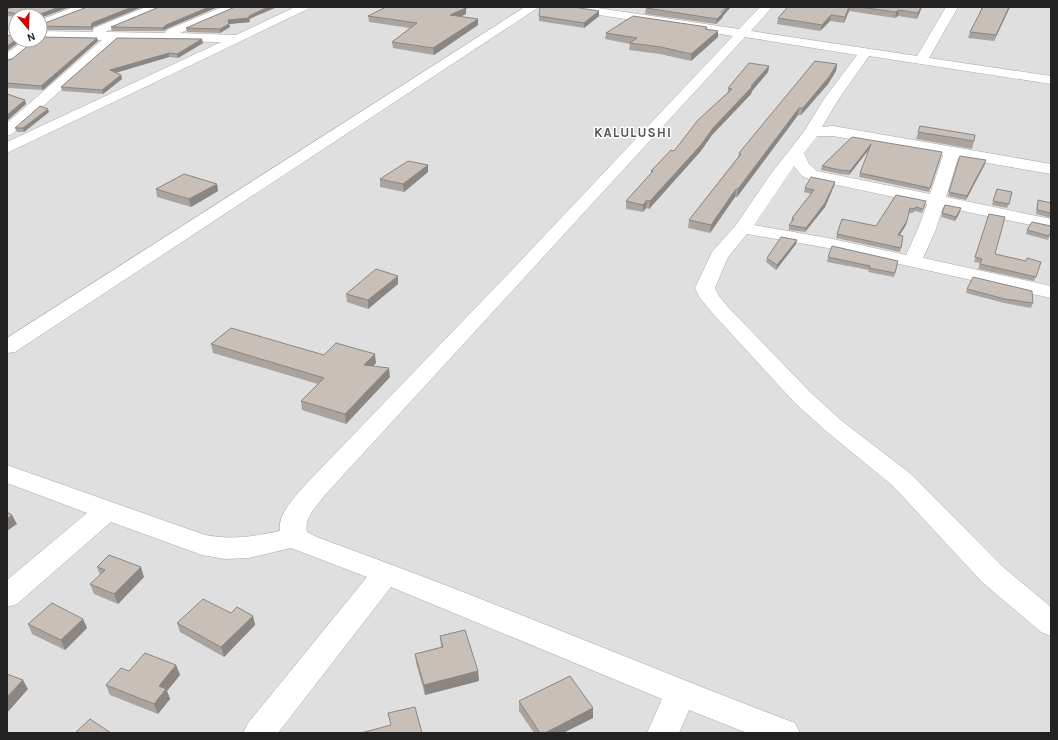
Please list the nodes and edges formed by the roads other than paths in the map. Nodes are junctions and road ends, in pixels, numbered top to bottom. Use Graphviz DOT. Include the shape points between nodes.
graph roads {
  1 [pos="11,7"];
  2 [pos="84,7"];
  3 [pos="156,7"];
  4 [pos="232,7"];
  5 [pos="304,7"];
  6 [pos="533,7"];
  7 [pos="568,7"];
  8 [pos="631,7"];
  9 [pos="766,7"];
  10 [pos="952,7"];
  11 [pos="7,8"];
  12 [pos="621,15"];
  13 [pos="48,21"];
  14 [pos="741,33"];
  15 [pos="48,35"];
  16 [pos="90,35"];
  17 [pos="115,35"];
  18 [pos="165,36"];
  19 [pos="238,38"];
  20 [pos="22,48"];
  21 [pos="866,52"];
  22 [pos="7,59"];
  23 [pos="921,60"];
  24 [pos="1051,80"];
  25 [pos="824,112"];
  26 [pos="7,131"];
  27 [pos="812,132"];
  28 [pos="848,134"];
  29 [pos="7,148"];
  30 [pos="796,152"];
  31 [pos="952,153"];
  32 [pos="1051,169"];
  33 [pos="935,201"];
  34 [pos="1051,224"];
  35 [pos="743,228"];
  36 [pos="912,262"];
  37 [pos="1051,292"];
  38 [pos="7,347"];
  39 [pos="7,474"];
  40 [pos="107,510"];
  41 [pos="294,537"];
  42 [pos="386,573"];
  43 [pos="7,596"];
  44 [pos="1051,624"];
  45 [pos="680,693"];
  46 [pos="260,733"];
  47 [pos="663,733"];
  48 [pos="784,733"];
  1 -- 11 [label="street"];
  2 -- 13 [label="street"];
  3 -- 16 [label="street"];
  4 -- 18 [label="street"];
  5 -- 19 [label="street"];
  6 -- 38 [label="street"];
  7 -- 12 [label="street"];
  8 -- 12 [label="street"];
  9 -- 14 [label="street"];
  10 -- 23 [label="street"];
  12 -- 14 [label="street"];
  14 -- 21 [label="street"];
  14 -- 41 [label="street" via="315,490 292,524"];
  15 -- 16 [label="street"];
  16 -- 17 [label="street"];
  17 -- 18 [label="street"];
  17 -- 26 [label="street"];
  18 -- 19 [label="street"];
  19 -- 29 [label="street"];
  20 -- 22 [label="street"];
  21 -- 23 [label="street"];
  21 -- 25 [label="street"];
  23 -- 24 [label="street"];
  25 -- 27 [label="street"];
  25 -- 28 [label="street" via="832,125"];
  27 -- 28 [label="street" via="833,131"];
  27 -- 30 [label="street"];
  28 -- 31 [label="street"];
  30 -- 33 [label="street" via="806,172 810,174"];
  30 -- 35 [label="street"];
  31 -- 32 [label="street"];
  31 -- 33 [label="street"];
  33 -- 34 [label="street"];
  33 -- 36 [label="street" via="927,229"];
  35 -- 36 [label="street" via="828,243"];
  35 -- 44 [label="street" via="719,256 705,288 710,298 803,398 902,480 992,574"];
  36 -- 37 [label="street"];
  39 -- 40 [label="street"];
  40 -- 41 [label="street" via="202,545 225,550 249,548"];
  40 -- 43 [label="street"];
  41 -- 42 [label="street"];
  42 -- 45 [label="street"];
  42 -- 46 [label="street"];
  45 -- 47 [label="street"];
  45 -- 48 [label="street"];
}
